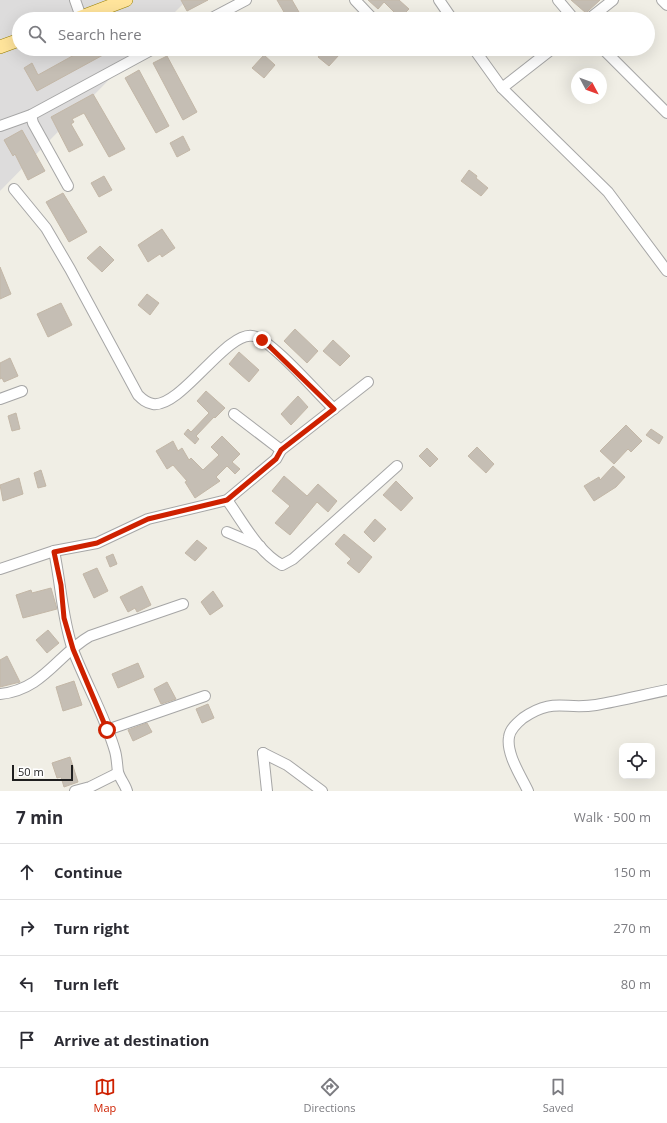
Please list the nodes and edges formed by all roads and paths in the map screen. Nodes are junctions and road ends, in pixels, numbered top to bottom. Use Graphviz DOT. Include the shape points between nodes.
graph roads {
  1 [pos="75,0"];
  2 [pos="126,0"];
  3 [pos="246,0"];
  4 [pos="355,0"];
  5 [pos="439,0"];
  6 [pos="558,0"];
  7 [pos="613,0"];
  8 [pos="662,0"];
  9 [pos="667,5"];
  10 [pos="78,12"];
  11 [pos="95,12"];
  12 [pos="223,12"];
  13 [pos="366,12"];
  14 [pos="447,12"];
  15 [pos="568,12"];
  16 [pos="598,12"];
  17 [pos="12,43"];
  18 [pos="0,47"];
  19 [pos="140,56"];
  20 [pos="479,56"];
  21 [pos="543,56"];
  22 [pos="610,56"];
  23 [pos="502,88"];
  24 [pos="667,113"];
  25 [pos="31,115"];
  26 [pos="0,126"];
  27 [pos="68,186"];
  28 [pos="14,189"];
  29 [pos="667,271"];
  30 [pos="368,382"];
  31 [pos="22,391"];
  32 [pos="0,399"];
  33 [pos="334,409"];
  34 [pos="234,414"];
  35 [pos="281,450"];
  36 [pos="397,466"];
  37 [pos="227,500"];
  38 [pos="227,532"];
  39 [pos="260,546"];
  40 [pos="54,552"];
  41 [pos="0,569"];
  42 [pos="183,604"];
  43 [pos="73,649"];
  44 [pos="667,690"];
  45 [pos="0,694"];
  46 [pos="205,696"];
  47 [pos="107,730"];
  48 [pos="118,773"];
  49 [pos="75,791"];
  50 [pos="126,791"];
  51 [pos="267,791"];
  52 [pos="322,791"];
  53 [pos="528,791"];
  1 -- 10 [label="street"];
  2 -- 11 [label="main road"];
  3 -- 12 [label="street"];
  4 -- 13 [label="street"];
  5 -- 14 [label="street"];
  6 -- 15 [label="street"];
  7 -- 16 [label="street"];
  8 -- 9 [label="street"];
  17 -- 18 [label="main road"];
  19 -- 25 [label="street"];
  20 -- 23 [label="street"];
  21 -- 23 [label="street"];
  22 -- 24 [label="street"];
  23 -- 29 [label="street" via="608,192"];
  25 -- 26 [label="street"];
  25 -- 27 [label="street"];
  28 -- 33 [label="street" via="46,228 138,395 145,402 164,402 194,380 232,343 245,335 254,336 269,346"];
  30 -- 33 [label="street"];
  31 -- 32 [label="street"];
  33 -- 35 [label="street"];
  34 -- 35 [label="street"];
  35 -- 37 [label="street" via="276,459"];
  36 -- 39 [label="street" via="293,559 282,565 273,560"];
  37 -- 39 [label="street"];
  37 -- 40 [label="street" via="148,519 97,543"];
  38 -- 39 [label="street"];
  40 -- 41 [label="street"];
  40 -- 43 [label="street" via="64,618"];
  42 -- 43 [label="street" via="90,636"];
  43 -- 45 [label="street" via="39,680"];
  43 -- 47 [label="street"];
  44 -- 53 [label="street" via="594,705 548,705 519,721 510,731 508,738 511,754"];
  46 -- 47 [label="street"];
  47 -- 48 [label="street" via="115,751"];
  48 -- 49 [label="street"];
  48 -- 50 [label="street"];
  51 -- 52 [label="street" via="263,753 287,765"];
}
